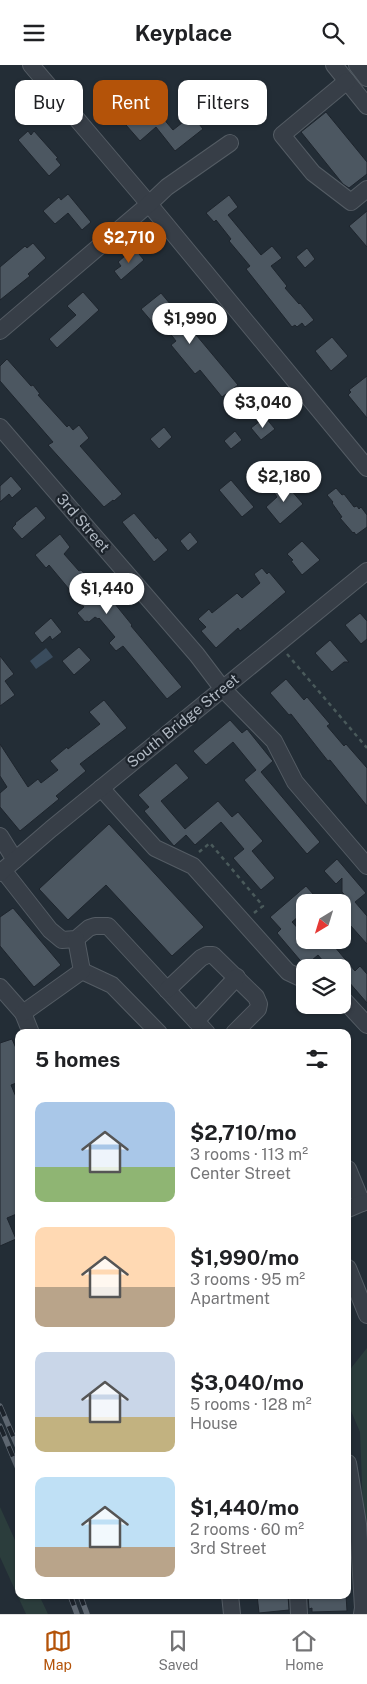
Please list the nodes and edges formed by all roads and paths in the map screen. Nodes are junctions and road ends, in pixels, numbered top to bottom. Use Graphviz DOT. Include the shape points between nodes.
graph roads {
  1 [pos="31,65"];
  2 [pos="334,65"];
  3 [pos="357,65"];
  4 [pos="367,77"];
  5 [pos="347,81"];
  6 [pos="367,106"];
  7 [pos="230,143"];
  8 [pos="367,189"];
  9 [pos="149,204"];
  10 [pos="0,331"];
  11 [pos="0,427"];
  12 [pos="367,469"];
  13 [pos="367,572"];
  14 [pos="284,651"];
  15 [pos="222,688"];
  16 [pos="367,749"];
  17 [pos="101,788"];
  18 [pos="0,836"];
  19 [pos="367,866"];
  20 [pos="6,868"];
  21 [pos="76,939"];
  22 [pos="82,971"];
  23 [pos="296,976"];
  24 [pos="237,977"];
  25 [pos="0,987"];
  26 [pos="167,990"];
  27 [pos="351,1008"];
  28 [pos="23,1013"];
  29 [pos="367,1025"];
  30 [pos="201,1027"];
  31 [pos="29,1029"];
  32 [pos="156,1029"];
  33 [pos="238,1029"];
  34 [pos="351,1179"];
  35 [pos="359,1204"];
  36 [pos="351,1275"];
  37 [pos="367,1315"];
  38 [pos="351,1481"];
  39 [pos="230,1599"];
  40 [pos="298,1599"];
  41 [pos="232,1614"];
  42 [pos="299,1614"];
  43 [pos="362,1614"];
  1 -- 9 [label="street"];
  2 -- 5 [label="street"];
  3 -- 4 [label="street"];
  5 -- 6 [label="street"];
  5 -- 8 [label="street" via="282,135 313,173 351,201"];
  7 -- 9 [label="street" via="167,187"];
  9 -- 10 [label="street"];
  9 -- 12 [label="street"];
  11 -- 15 [label="street, 3rd Street"];
  13 -- 15 [label="street, South Bridge Street"];
  14 -- 16 [label="path"];
  15 -- 17 [label="street, South Bridge Street"];
  15 -- 19 [label="street, 3rd Street" via="274,741 294,782"];
  17 -- 20 [label="street, South Bridge Street"];
  17 -- 23 [label="street" via="155,847 193,866 288,972"];
  18 -- 20 [label="street"];
  20 -- 21 [label="street" via="50,930 62,940"];
  21 -- 22 [label="street"];
  21 -- 26 [label="street" via="89,928 108,926"];
  22 -- 28 [label="street"];
  22 -- 32 [label="street" via="112,985"];
  24 -- 26 [label="street" via="213,955 207,955"];
  24 -- 30 [label="street"];
  24 -- 33 [label="street" via="259,1004"];
  25 -- 28 [label="street"];
  26 -- 30 [label="street"];
  27 -- 29 [label="street"];
  28 -- 31 [label="street"];
  34 -- 35 [label="street"];
  36 -- 37 [label="street"];
  38 -- 43 [label="street" via="358,1524"];
  39 -- 41 [label="street"];
  40 -- 42 [label="street"];
}
